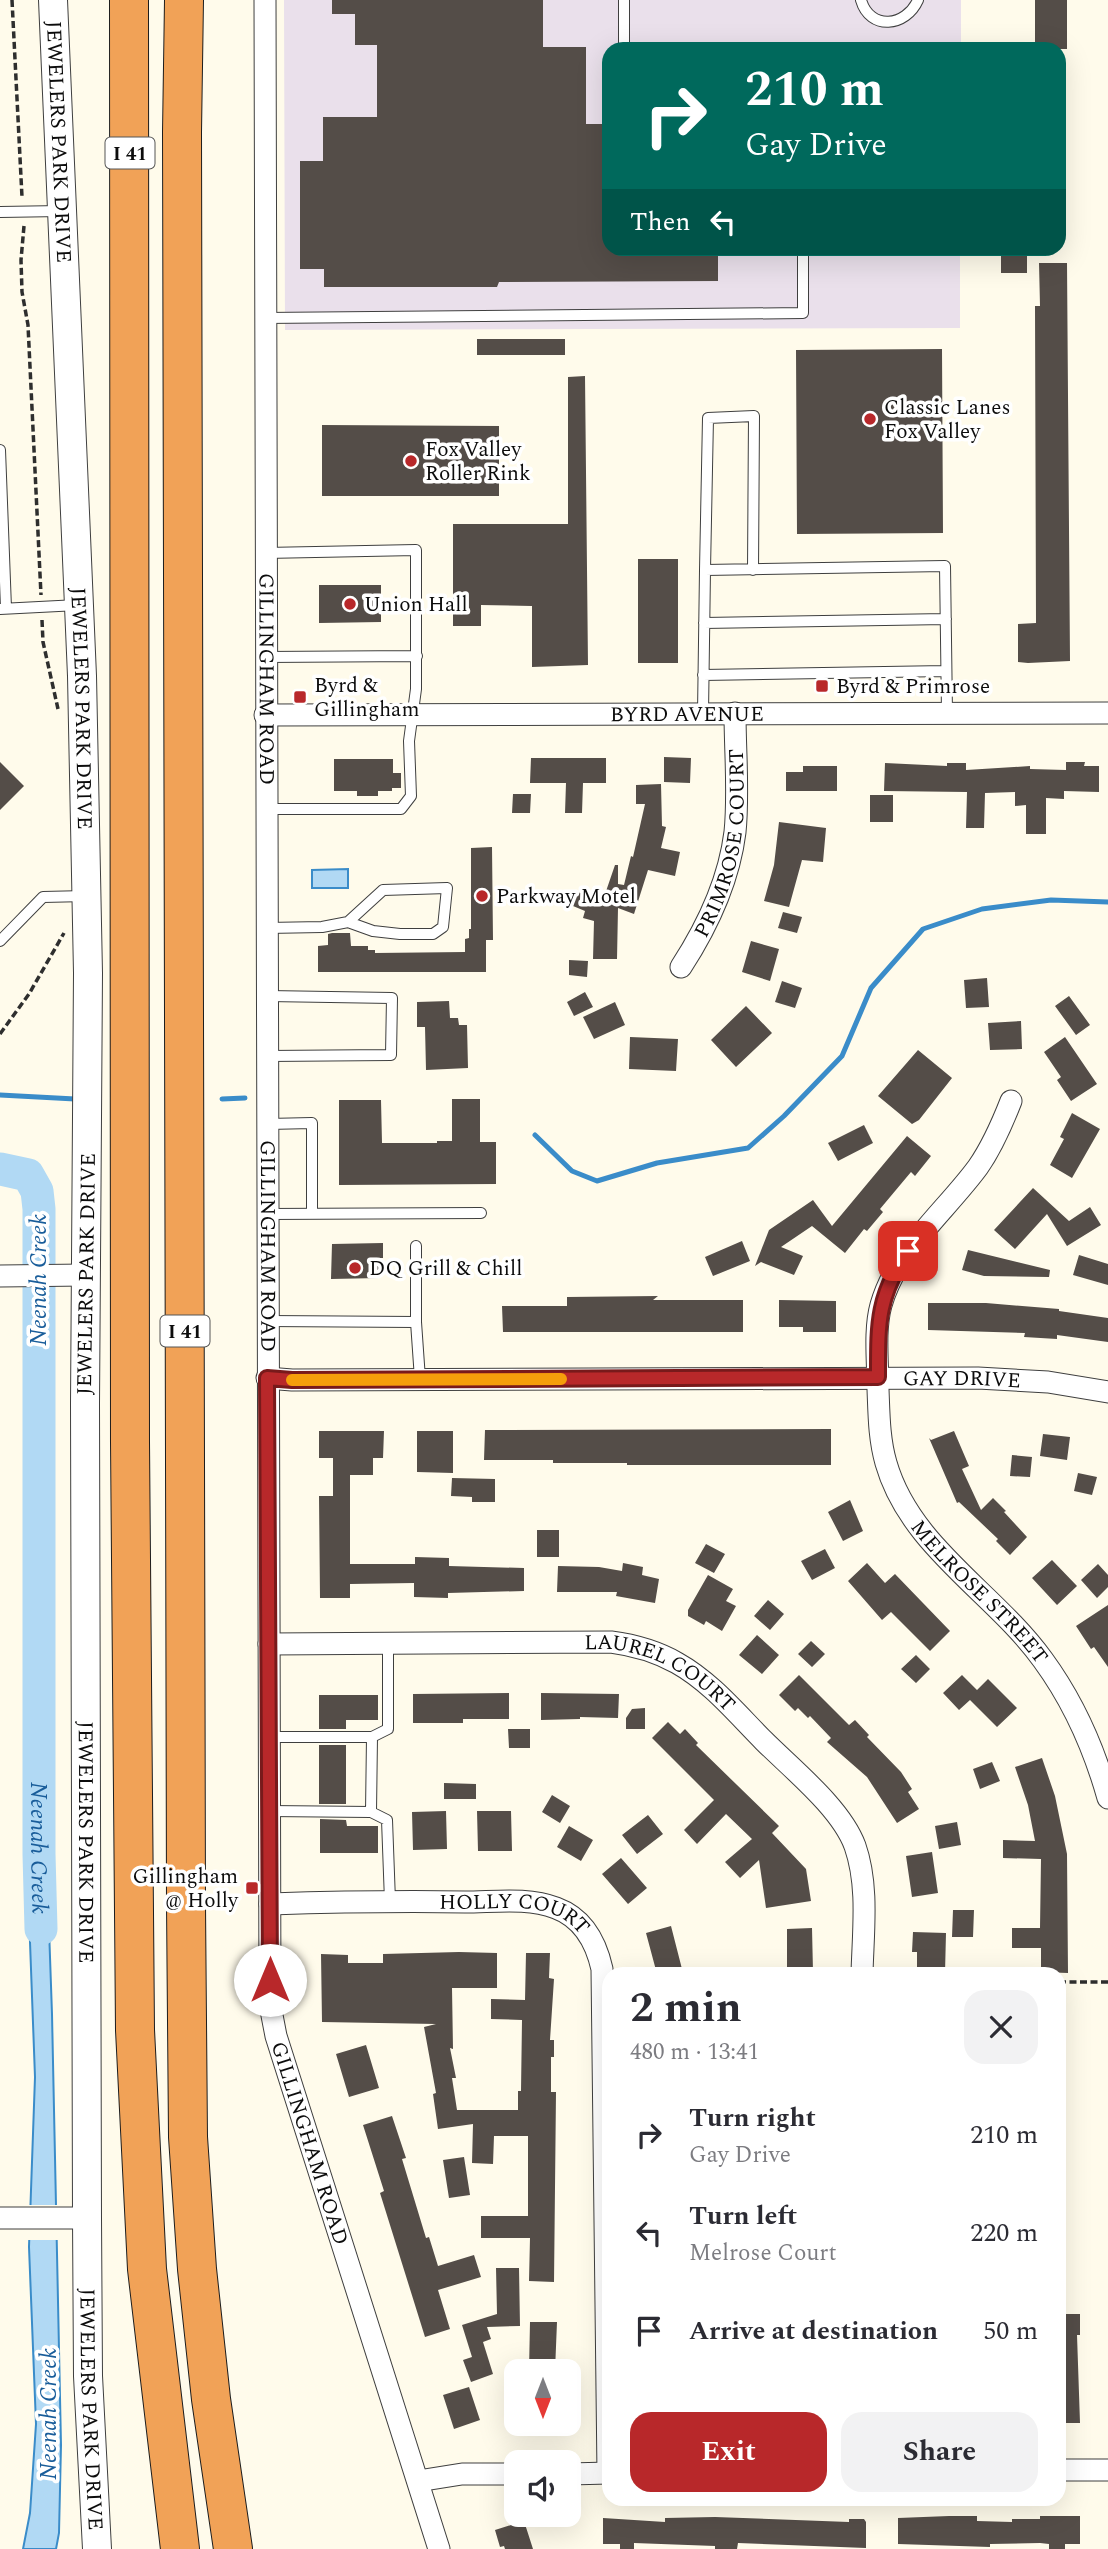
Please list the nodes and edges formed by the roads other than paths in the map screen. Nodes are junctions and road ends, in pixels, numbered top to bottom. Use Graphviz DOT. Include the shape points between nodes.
graph roads {
  1 [pos="53,0"];
  2 [pos="108,0"];
  3 [pos="129,0"];
  4 [pos="184,0"];
  5 [pos="265,0"];
  6 [pos="624,0"];
  7 [pos="861,0"];
  8 [pos="918,0"];
  9 [pos="624,42"];
  10 [pos="130,59"];
  11 [pos="63,211"];
  12 [pos="0,212"];
  13 [pos="803,256"];
  14 [pos="264,318"];
  15 [pos="0,450"];
  16 [pos="0,458"];
  17 [pos="1,515"];
  18 [pos="265,552"];
  19 [pos="2,561"];
  20 [pos="705,570"];
  21 [pos="753,570"];
  22 [pos="78,605"];
  23 [pos="3,608"];
  24 [pos="946,619"];
  25 [pos="704,624"];
  26 [pos="417,656"];
  27 [pos="265,657"];
  28 [pos="946,671"];
  29 [pos="704,676"];
  30 [pos="704,713"];
  31 [pos="735,713"];
  32 [pos="947,713"];
  33 [pos="1108,713"];
  34 [pos="412,714"];
  35 [pos="265,715"];
  36 [pos="266,809"];
  37 [pos="76,897"];
  38 [pos="348,922"];
  39 [pos="267,928"];
  40 [pos="0,941"];
  41 [pos="681,967"];
  42 [pos="268,996"];
  43 [pos="268,1056"];
  44 [pos="1011,1101"];
  45 [pos="268,1124"];
  46 [pos="312,1213"];
  47 [pos="481,1213"];
  48 [pos="268,1214"];
  49 [pos="416,1247"];
  50 [pos="75,1275"];
  51 [pos="2,1276"];
  52 [pos="267,1321"];
  53 [pos="416,1322"];
  54 [pos="878,1377"];
  55 [pos="267,1378"];
  56 [pos="420,1379"];
  57 [pos="1108,1392"];
  58 [pos="387,1643"];
  59 [pos="269,1644"];
  60 [pos="269,1737"];
  61 [pos="372,1737"];
  62 [pos="1108,1798"];
  63 [pos="269,1811"];
  64 [pos="371,1812"];
  65 [pos="390,1901"];
  66 [pos="270,1904"];
  67 [pos="862,1967"];
  68 [pos="602,1969"];
  69 [pos="6,2218"];
  70 [pos="77,2219"];
  71 [pos="1066,2470"];
  72 [pos="1108,2470"];
  73 [pos="602,2473"];
  74 [pos="504,2474"];
  75 [pos="581,2474"];
  76 [pos="418,2481"];
  77 [pos="97,2549"];
  78 [pos="180,2549"];
  79 [pos="233,2549"];
  80 [pos="439,2549"];
  1 -- 11 [label="street, JEWELERS PARK DRIVE"];
  2 -- 10 [label="highway" via="108,20"];
  3 -- 10 [label="highway, I 41"];
  4 -- 79 [label="highway, I 41" via="188,2137 211,2399"];
  5 -- 14 [label="street, GILLINGHAM ROAD"];
  6 -- 9 [label="lane"];
  7 -- 8 [label="lane" via="866,13 884,22 909,14"];
  10 -- 78 [label="highway, I 41" via="130,1443 135,2030 147,2269"];
  11 -- 12 [label="lane"];
  11 -- 22 [label="street, JEWELERS PARK DRIVE"];
  13 -- 14 [label="lane" via="803,313"];
  14 -- 18 [label="street, GILLINGHAM ROAD"];
  15 -- 16 [label="lane"];
  16 -- 17 [label="lane"];
  17 -- 19 [label="lane"];
  18 -- 26 [label="lane" via="416,550"];
  18 -- 27 [label="street, GILLINGHAM ROAD"];
  19 -- 23 [label="lane"];
  20 -- 21 [label="lane"];
  20 -- 21 [label="lane" via="708,418 754,416"];
  20 -- 25 [label="lane"];
  21 -- 24 [label="lane" via="945,566"];
  22 -- 23 [label="lane"];
  22 -- 37 [label="street, JEWELERS PARK DRIVE"];
  24 -- 25 [label="lane"];
  24 -- 28 [label="lane"];
  25 -- 29 [label="lane"];
  26 -- 27 [label="lane"];
  26 -- 34 [label="lane"];
  27 -- 35 [label="street, GILLINGHAM ROAD"];
  28 -- 29 [label="lane"];
  28 -- 32 [label="lane"];
  29 -- 30 [label="lane"];
  30 -- 31 [label="street, BYRD AVENUE"];
  30 -- 34 [label="street, BYRD AVENUE"];
  31 -- 32 [label="street, BYRD AVENUE"];
  31 -- 41 [label="street, PRIMROSE COURT" via="736,808 731,853 699,939"];
  32 -- 33 [label="street, BYRD AVENUE"];
  34 -- 35 [label="street, BYRD AVENUE"];
  34 -- 36 [label="lane" via="411,796 401,809"];
  35 -- 36 [label="street, GILLINGHAM ROAD"];
  36 -- 39 [label="street, GILLINGHAM ROAD"];
  37 -- 40 [label="lane" via="43,897"];
  37 -- 50 [label="street, JEWELERS PARK DRIVE"];
  38 -- 38 [label="lane" via="373,931 433,934 443,927 447,888 383,890"];
  38 -- 39 [label="lane"];
  39 -- 42 [label="street, GILLINGHAM ROAD"];
  42 -- 43 [label="street, GILLINGHAM ROAD"];
  42 -- 43 [label="lane" via="392,998 391,1055"];
  43 -- 45 [label="street, GILLINGHAM ROAD"];
  44 -- 54 [label="street, MELROSE STREET" via="979,1165 908,1251 889,1282 879,1320"];
  45 -- 46 [label="lane" via="312,1123"];
  45 -- 48 [label="street, GILLINGHAM ROAD"];
  46 -- 47 [label="lane"];
  46 -- 48 [label="lane"];
  48 -- 52 [label="street, GILLINGHAM ROAD"];
  49 -- 53 [label="lane"];
  50 -- 51 [label="street"];
  50 -- 70 [label="street, JEWELERS PARK DRIVE"];
  52 -- 53 [label="lane"];
  52 -- 55 [label="street, GILLINGHAM ROAD"];
  53 -- 56 [label="lane"];
  54 -- 56 [label="street, GAY DRIVE"];
  54 -- 57 [label="street, GAY DRIVE" via="1048,1382"];
  54 -- 62 [label="street, MELROSE STREET" via="881,1442 900,1499 929,1539 1042,1659 1086,1733"];
  55 -- 56 [label="street, GAY DRIVE"];
  55 -- 59 [label="street, GILLINGHAM ROAD"];
  58 -- 59 [label="street, LAUREL COURT"];
  58 -- 61 [label="lane" via="388,1729"];
  58 -- 67 [label="street, LAUREL COURT" via="611,1642 646,1649 693,1673 821,1798 848,1832 861,1874"];
  59 -- 60 [label="street, GILLINGHAM ROAD"];
  60 -- 61 [label="lane"];
  60 -- 63 [label="street, GILLINGHAM ROAD"];
  61 -- 64 [label="lane"];
  63 -- 64 [label="lane"];
  63 -- 66 [label="street, GILLINGHAM ROAD"];
  64 -- 65 [label="lane" via="387,1820"];
  65 -- 66 [label="street, HOLLY COURT"];
  65 -- 68 [label="street, HOLLY COURT" via="543,1903 583,1927"];
  66 -- 76 [label="street, GILLINGHAM ROAD" via="270,2005 276,2036"];
  69 -- 70 [label="street"];
  70 -- 77 [label="street, JEWELERS PARK DRIVE"];
  71 -- 72 [label="street"];
  73 -- 75 [label="street"];
  74 -- 76 [label="street"];
  76 -- 80 [label="street, GILLINGHAM ROAD"];
}
